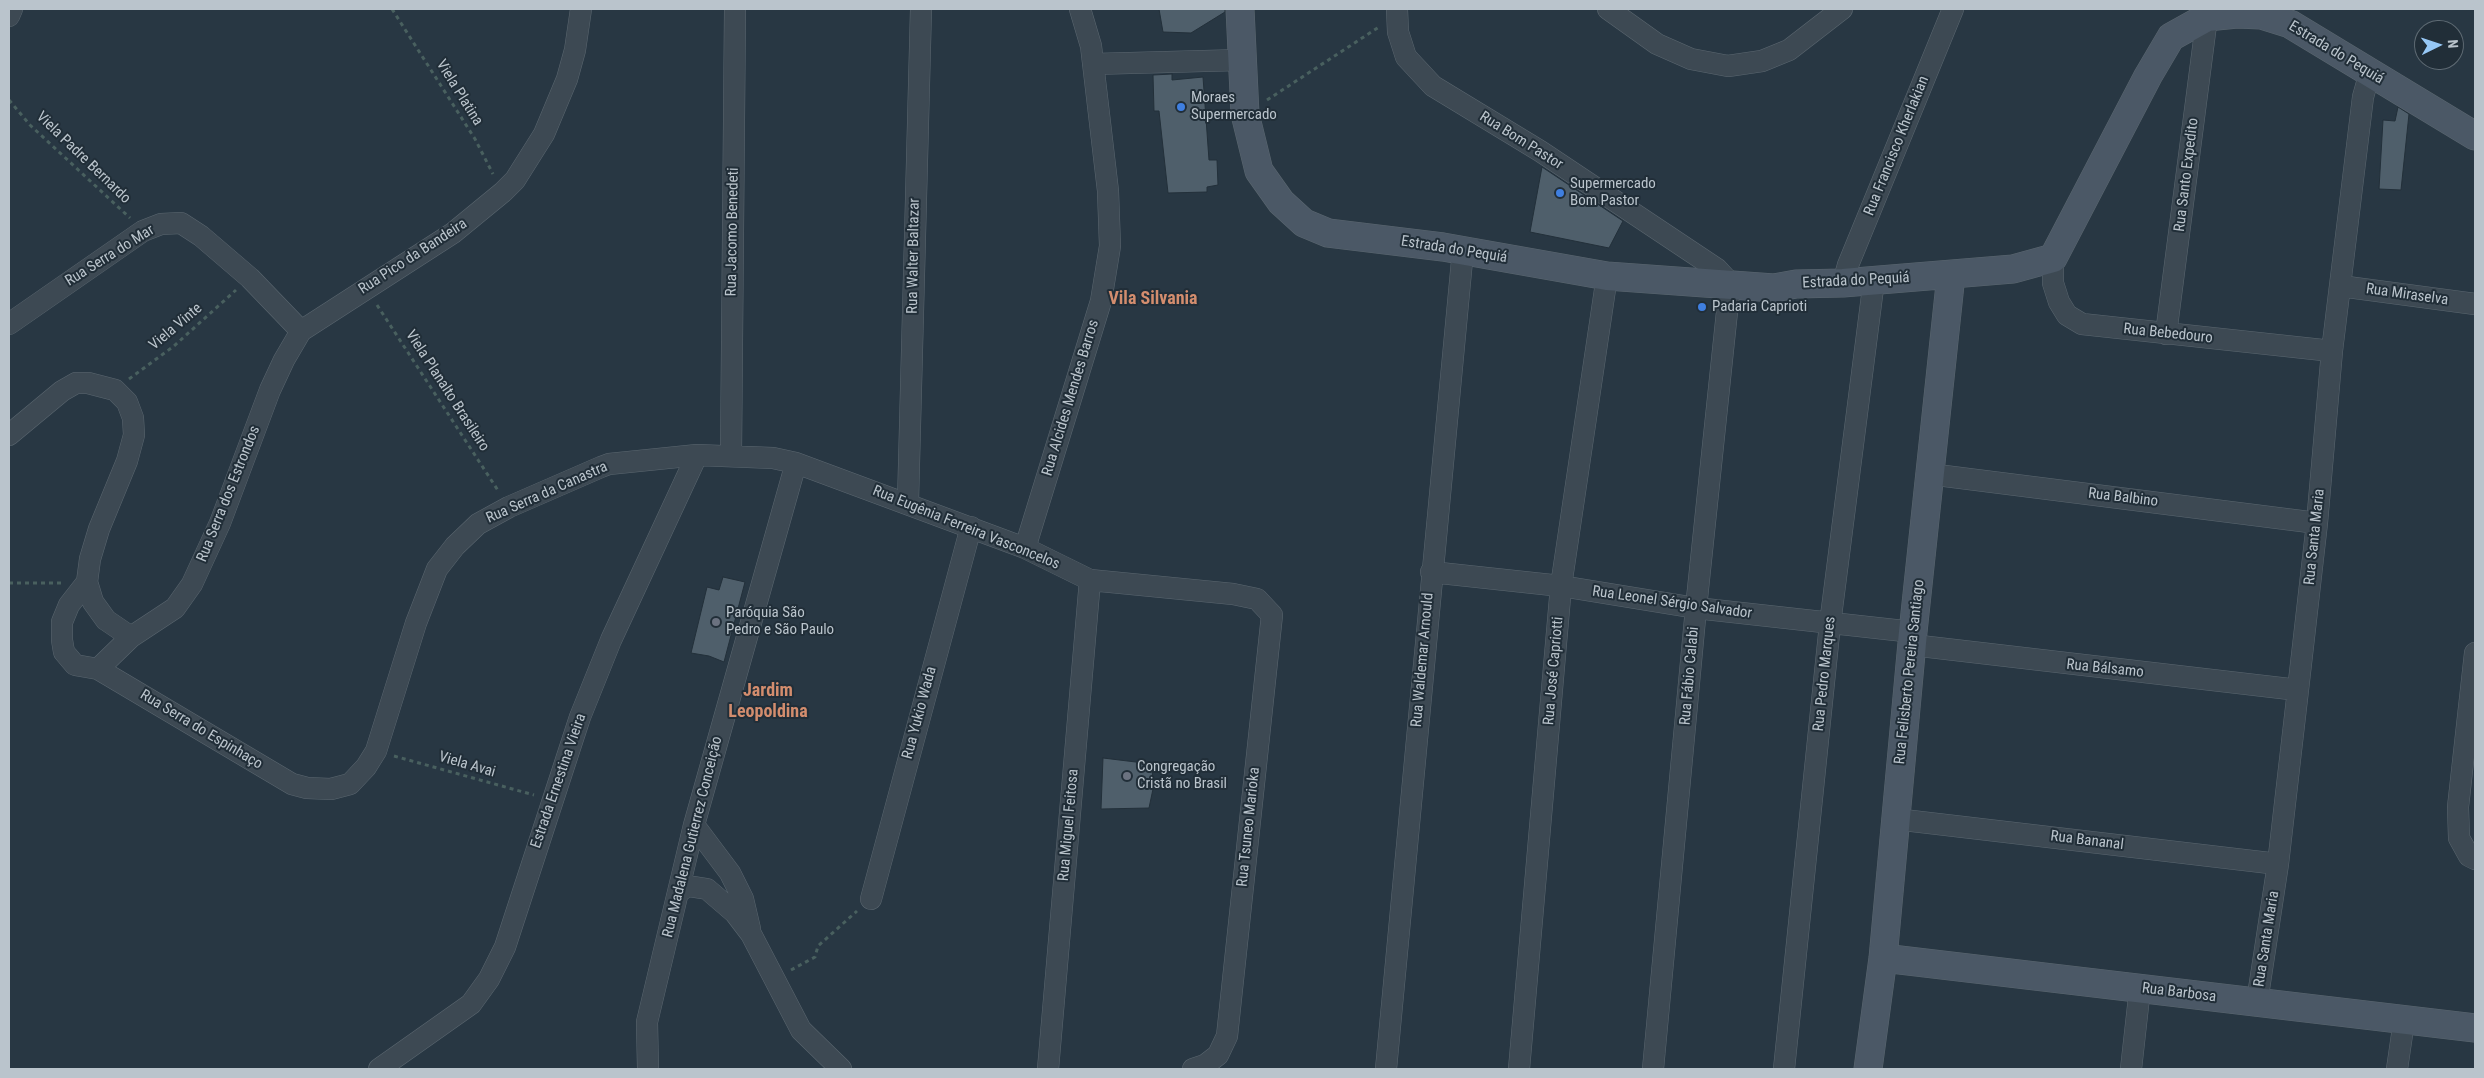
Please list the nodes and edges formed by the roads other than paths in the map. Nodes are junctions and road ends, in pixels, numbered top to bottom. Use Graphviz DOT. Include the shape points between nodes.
graph roads {
  1 [pos="12,9"];
  2 [pos="581,9"];
  3 [pos="735,9"];
  4 [pos="921,9"];
  5 [pos="1080,9"];
  6 [pos="1240,9"];
  7 [pos="1608,9"];
  8 [pos="1842,9"];
  9 [pos="1953,9"];
  10 [pos="1397,12"];
  11 [pos="9,16"];
  12 [pos="2207,17"];
  13 [pos="1241,60"];
  14 [pos="1093,64"];
  15 [pos="2370,72"];
  16 [pos="2475,136"];
  17 [pos="1463,250"];
  18 [pos="2054,258"];
  19 [pos="1951,275"];
  20 [pos="1607,276"];
  21 [pos="1874,280"];
  22 [pos="1843,283"];
  23 [pos="1730,284"];
  24 [pos="2340,286"];
  25 [pos="2475,304"];
  26 [pos="9,324"];
  27 [pos="301,330"];
  28 [pos="2166,334"];
  29 [pos="2332,351"];
  30 [pos="9,435"];
  31 [pos="697,455"];
  32 [pos="731,456"];
  33 [pos="796,462"];
  34 [pos="1929,474"];
  35 [pos="908,502"];
  36 [pos="2317,523"];
  37 [pos="972,527"];
  38 [pos="1025,548"];
  39 [pos="1431,572"];
  40 [pos="1090,580"];
  41 [pos="87,582"];
  42 [pos="1561,586"];
  43 [pos="1233,594"];
  44 [pos="1696,608"];
  45 [pos="1830,624"];
  46 [pos="131,637"];
  47 [pos="1913,639"];
  48 [pos="2475,653"];
  49 [pos="98,669"];
  50 [pos="2298,690"];
  51 [pos="350,784"];
  52 [pos="1896,819"];
  53 [pos="694,825"];
  54 [pos="2475,859"];
  55 [pos="2278,864"];
  56 [pos="680,890"];
  57 [pos="871,899"];
  58 [pos="751,934"];
  59 [pos="1883,958"];
  60 [pos="2140,988"];
  61 [pos="2257,1002"];
  62 [pos="2404,1021"];
  63 [pos="2475,1028"];
  64 [pos="379,1069"];
  65 [pos="648,1069"];
  66 [pos="841,1069"];
  67 [pos="1048,1069"];
  68 [pos="1193,1069"];
  69 [pos="1386,1069"];
  70 [pos="1519,1069"];
  71 [pos="1653,1069"];
  72 [pos="1784,1069"];
  73 [pos="1868,1069"];
  74 [pos="2131,1069"];
  75 [pos="2397,1069"];
  1 -- 11 [label="street"];
  2 -- 27 [label="street, Rua Pico da Bandeira" via="567,79 547,127 515,180 452,234"];
  3 -- 32 [label="street, Rua Jacomo Benedeti"];
  4 -- 35 [label="street, Rua Walter Baltazar"];
  5 -- 14 [label="street, Rua Alcides Mendes Barros"];
  6 -- 13 [label="main road, Estrada do Pequiá"];
  7 -- 8 [label="street" via="1656,44 1691,59 1728,66 1762,61 1789,50"];
  9 -- 22 [label="street, Rua Francisco Kherlakian"];
  10 -- 23 [label="street, Rua Bom Pastor" via="1398,32 1406,57 1433,86 1540,151 1717,269"];
  12 -- 15 [label="main road, Estrada do Pequiá" via="2261,15 2290,24"];
  12 -- 18 [label="main road, Estrada do Pequiá" via="2171,37"];
  12 -- 28 [label="street, Rua Santo Expedito"];
  13 -- 14 [label="street"];
  13 -- 17 [label="main road, Estrada do Pequiá" via="1245,114 1258,171 1281,202 1304,223 1328,233"];
  14 -- 38 [label="street, Rua Alcides Mendes Barros" via="1108,191 1110,246 1101,301"];
  15 -- 16 [label="main road, Estrada do Pequiá"];
  15 -- 24 [label="street, Rua Santa Maria" via="2363,97"];
  17 -- 20 [label="main road, Estrada do Pequiá"];
  17 -- 39 [label="street, Rua Waldemar Arnould"];
  18 -- 19 [label="main road, Estrada do Pequiá" via="2013,269"];
  18 -- 28 [label="street, Rua Bebedouro" via="2053,282 2067,315 2082,324"];
  19 -- 21 [label="main road, Estrada do Pequiá"];
  19 -- 34 [label="main road, Rua Felisberto Pereira Santiago"];
  20 -- 23 [label="main road, Estrada do Pequiá"];
  20 -- 42 [label="street, Rua José Capriotti"];
  21 -- 22 [label="main road, Estrada do Pequiá"];
  21 -- 45 [label="street, Rua Pedro Marques"];
  22 -- 23 [label="main road, Estrada do Pequiá" via="1761,288"];
  23 -- 44 [label="street, Rua Fábio Calabi"];
  24 -- 25 [label="street, Rua Miraselva"];
  24 -- 29 [label="street, Rua Santa Maria"];
  26 -- 27 [label="street, Rua Serra do Mar" via="143,231 161,224 181,223 250,278"];
  27 -- 46 [label="street, Rua Serra dos Estrondos" via="270,390 220,523 192,584 175,608"];
  28 -- 29 [label="street, Rua Bebedouro"];
  29 -- 36 [label="street, Rua Santa Maria"];
  30 -- 41 [label="street" via="76,383 115,390 126,402 133,418 134,435 128,461 99,529"];
  31 -- 32 [label="street, Rua Serra da Canastra"];
  31 -- 51 [label="street, Rua Serra da Canastra" via="610,464 509,507 478,524 438,568 416,623 376,751"];
  31 -- 64 [label="street, Estrada Ernestina Vieira" via="611,640 580,718 505,947 489,979 471,1004"];
  32 -- 33 [label="street, Rua Eugênia Ferreira Vasconcelos"];
  33 -- 35 [label="street, Rua Eugênia Ferreira Vasconcelos"];
  33 -- 53 [label="street, Rua Madalena Gutierrez Conceição"];
  34 -- 36 [label="street, Rua Balbino"];
  34 -- 47 [label="main road, Rua Felisberto Pereira Santiago"];
  35 -- 37 [label="street, Rua Eugênia Ferreira Vasconcelos"];
  36 -- 50 [label="street, Rua Santa Maria"];
  37 -- 38 [label="street, Rua Eugênia Ferreira Vasconcelos"];
  37 -- 57 [label="street, Rua Yukio Wada"];
  38 -- 40 [label="street, Rua Eugênia Ferreira Vasconcelos"];
  39 -- 42 [label="street, Rua Leonel Sérgio Salvador"];
  39 -- 69 [label="street, Rua Waldemar Arnould"];
  40 -- 43 [label="street, Rua Eugênia Ferreira Vasconcelos"];
  40 -- 67 [label="street, Rua Miguel Feitosa"];
  41 -- 46 [label="street" via="93,602 106,620"];
  41 -- 49 [label="street, Rua Serra do Espinhaço" via="69,605 62,622 62,640 64,652 75,665"];
  42 -- 44 [label="street, Rua Leonel Sérgio Salvador"];
  42 -- 70 [label="street, Rua José Capriotti"];
  43 -- 68 [label="street, Rua Tsuneo Marioka" via="1257,598 1272,614 1227,1036 1218,1055"];
  44 -- 45 [label="street, Rua Leonel Sérgio Salvador"];
  44 -- 71 [label="street, Rua Fábio Calabi"];
  45 -- 47 [label="street, Rua Leonel Sérgio Salvador"];
  45 -- 72 [label="street, Rua Pedro Marques"];
  46 -- 49 [label="street"];
  47 -- 50 [label="street, Rua Bálsamo"];
  47 -- 52 [label="main road, Rua Felisberto Pereira Santiago"];
  48 -- 54 [label="street" via="2458,807 2459,838 2469,856"];
  49 -- 51 [label="street, Rua Serra do Espinhaço" via="292,784 331,789"];
  50 -- 55 [label="street, Rua Santa Maria"];
  52 -- 55 [label="street, Rua Bananal"];
  52 -- 59 [label="main road, Rua Felisberto Pereira Santiago"];
  53 -- 56 [label="street, Rua Madalena Gutierrez Conceição"];
  53 -- 58 [label="street" via="743,899"];
  55 -- 61 [label="street, Rua Santa Maria"];
  56 -- 58 [label="street" via="688,886 707,889 723,900"];
  56 -- 65 [label="street, Rua Madalena Gutierrez Conceição" via="647,1022"];
  58 -- 66 [label="street" via="802,1030"];
  59 -- 60 [label="main road, Rua Barbosa"];
  59 -- 73 [label="main road, Rua Felisberto Pereira Santiago"];
  60 -- 61 [label="main road, Rua Barbosa"];
  60 -- 74 [label="street"];
  61 -- 62 [label="main road, Rua Barbosa"];
  62 -- 63 [label="main road, Rua Barbosa"];
  62 -- 75 [label="street"];
}
